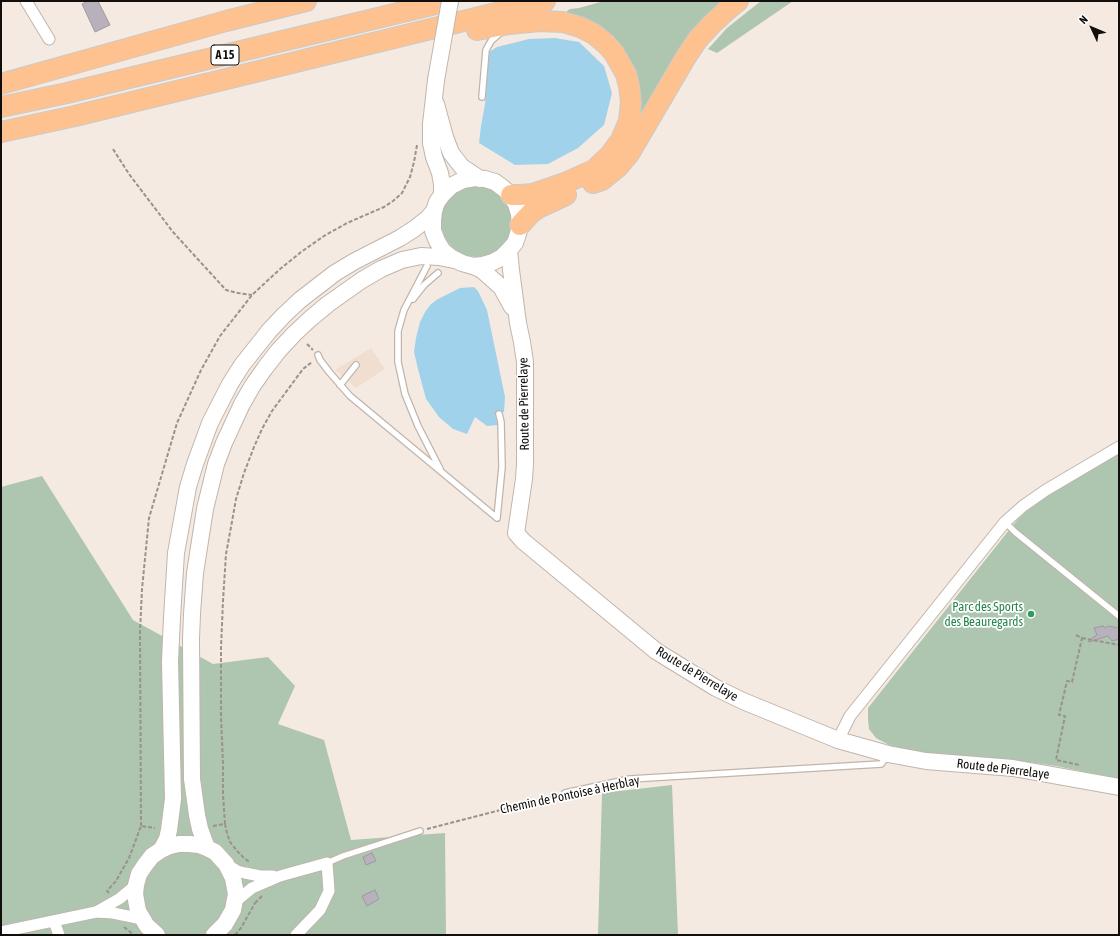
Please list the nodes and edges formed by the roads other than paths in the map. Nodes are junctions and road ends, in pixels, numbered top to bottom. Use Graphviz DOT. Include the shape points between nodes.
graph roads {
  1 [pos="26,1"];
  2 [pos="306,1"];
  3 [pos="449,1"];
  4 [pos="545,1"];
  5 [pos="738,1"];
  6 [pos="509,24"];
  7 [pos="49,38"];
  8 [pos="339,52"];
  9 [pos="1,84"];
  10 [pos="482,97"];
  11 [pos="435,98"];
  12 [pos="1,107"];
  13 [pos="1,132"];
  14 [pos="480,179"];
  15 [pos="442,195"];
  16 [pos="511,195"];
  17 [pos="434,211"];
  18 [pos="520,225"];
  19 [pos="509,250"];
  20 [pos="456,260"];
  21 [pos="427,266"];
  22 [pos="473,266"];
  23 [pos="438,273"];
  24 [pos="404,310"];
  25 [pos="518,322"];
  26 [pos="318,355"];
  27 [pos="356,366"];
  28 [pos="340,385"];
  29 [pos="499,414"];
  30 [pos="1119,447"];
  31 [pos="441,470"];
  32 [pos="1005,522"];
  33 [pos="1119,616"];
  34 [pos="838,740"];
  35 [pos="888,754"];
  36 [pos="1119,787"];
  37 [pos="565,793"];
  38 [pos="420,831"];
  39 [pos="208,848"];
  40 [pos="161,850"];
  41 [pos="328,863"];
  42 [pos="226,864"];
  43 [pos="280,876"];
  44 [pos="136,885"];
  45 [pos="235,902"];
  46 [pos="96,912"];
  47 [pos="142,919"];
  48 [pos="54,921"];
  49 [pos="1,932"];
  50 [pos="217,934"];
  51 [pos="59,935"];
  52 [pos="157,935"];
  53 [pos="296,935"];
  1 -- 7 [label="street"];
  2 -- 9 [label="highway"];
  3 -- 11 [label="main road, bridge"];
  3 -- 12 [label="highway, A 15"];
  4 -- 8 [label="highway, A 15"];
  5 -- 18 [label="highway" via="698,39 630,154 618,167 602,180 538,208"];
  6 -- 8 [label="highway" via="362,58"];
  6 -- 10 [label="lane" via="494,37 486,50"];
  6 -- 16 [label="highway" via="563,22 594,34 620,62 626,74 631,102 621,140 594,170 534,194"];
  8 -- 13 [label="highway, A 15"];
  11 -- 14 [label="main road" via="451,153 462,167"];
  11 -- 15 [label="main road" via="431,143 440,173"];
  14 -- 15 [label="main road" via="463,180 451,186"];
  14 -- 16 [label="main road" via="495,182"];
  15 -- 17 [label="main road"];
  16 -- 18 [label="main road" via="519,214"];
  17 -- 20 [label="main road" via="437,242 443,251"];
  17 -- 40 [label="main road" via="414,229 335,272 289,310 268,331 242,365 210,423 188,487 176,553 170,661 173,799 167,839"];
  18 -- 19 [label="main road" via="515,243"];
  19 -- 22 [label="main road" via="493,262"];
  19 -- 25 [label="main road, Route de Pierrelaye"];
  20 -- 22 [label="main road"];
  20 -- 39 [label="main road" via="421,256 402,260 362,280 328,304 294,334 265,368 242,404 224,443 204,509 192,614 192,779 198,822"];
  21 -- 24 [label="lane"];
  22 -- 25 [label="main road, Route de Pierrelaye" via="501,287"];
  23 -- 24 [label="lane" via="424,285"];
  24 -- 31 [label="lane" via="398,331 398,362 418,426"];
  25 -- 34 [label="main road, Route de Pierrelaye" via="525,362 525,464 516,533 656,651 716,688"];
  26 -- 28 [label="lane"];
  27 -- 28 [label="lane"];
  28 -- 31 [label="lane"];
  29 -- 31 [label="lane" via="502,467 497,518"];
  30 -- 32 [label="street" via="1046,490"];
  32 -- 33 [label="lane"];
  32 -- 34 [label="street" via="850,716"];
  34 -- 35 [label="main road, Route de Pierrelaye"];
  35 -- 36 [label="main road, Route de Pierrelaye" via="926,761 1013,768"];
  35 -- 37 [label="lane, Chemin de Pontoise à Herblay" via="881,764 630,779"];
  38 -- 41 [label="lane"];
  39 -- 40 [label="main road" via="184,844"];
  39 -- 42 [label="main road"];
  40 -- 44 [label="main road" via="144,865"];
  41 -- 43 [label="street"];
  41 -- 53 [label="street" via="329,890 320,910"];
  42 -- 43 [label="street" via="245,873"];
  42 -- 45 [label="main road" via="235,886"];
  43 -- 45 [label="street" via="252,888"];
  44 -- 46 [label="street" via="119,899"];
  44 -- 47 [label="main road" via="136,902"];
  45 -- 50 [label="main road" via="230,918"];
  46 -- 47 [label="street"];
  46 -- 48 [label="street"];
  47 -- 52 [label="main road"];
  48 -- 49 [label="street"];
  48 -- 51 [label="street"];
}
